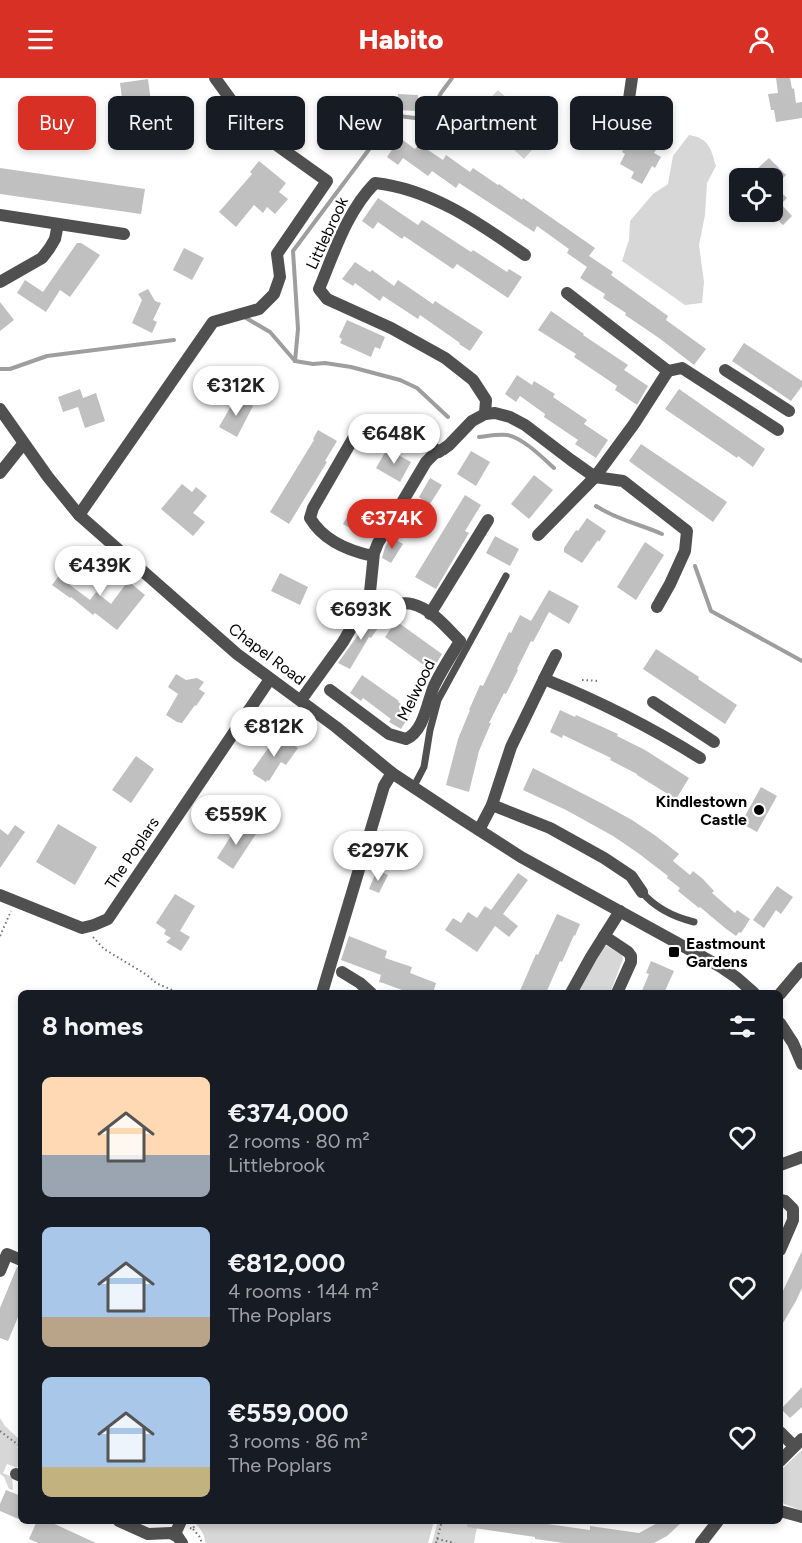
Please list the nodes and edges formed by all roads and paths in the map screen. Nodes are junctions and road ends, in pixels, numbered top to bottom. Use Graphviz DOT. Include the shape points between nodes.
graph roads {
  1 [pos="215,78"];
  2 [pos="632,78"];
  3 [pos="629,96"];
  4 [pos="0,215"];
  5 [pos="58,224"];
  6 [pos="124,234"];
  7 [pos="525,255"];
  8 [pos="0,282"];
  9 [pos="567,293"];
  10 [pos="725,370"];
  11 [pos="668,371"];
  12 [pos="752,388"];
  13 [pos="741,406"];
  14 [pos="0,409"];
  15 [pos="789,411"];
  16 [pos="485,414"];
  17 [pos="400,427"];
  18 [pos="358,430"];
  19 [pos="778,430"];
  20 [pos="23,444"];
  21 [pos="439,452"];
  22 [pos="0,472"];
  23 [pos="595,477"];
  24 [pos="79,515"];
  25 [pos="488,520"];
  26 [pos="538,535"];
  27 [pos="373,556"];
  28 [pos="506,576"];
  29 [pos="368,597"];
  30 [pos="657,606"];
  31 [pos="430,614"];
  32 [pos="556,655"];
  33 [pos="270,679"];
  34 [pos="544,679"];
  35 [pos="330,690"];
  36 [pos="301,700"];
  37 [pos="653,702"];
  38 [pos="670,714"];
  39 [pos="658,732"];
  40 [pos="714,742"];
  41 [pos="700,758"];
  42 [pos="392,773"];
  43 [pos="413,788"];
  44 [pos="492,805"];
  45 [pos="479,830"];
  46 [pos="642,892"];
  47 [pos="0,894"];
  48 [pos="620,911"];
  49 [pos="11,913"];
  50 [pos="693,922"];
  51 [pos="87,927"];
  52 [pos="0,936"];
  53 [pos="604,936"];
  54 [pos="802,968"];
  55 [pos="342,972"];
  56 [pos="172,990"];
  57 [pos="323,990"];
  58 [pos="367,990"];
  59 [pos="573,990"];
  60 [pos="618,990"];
  61 [pos="751,990"];
  62 [pos="783,990"];
  63 [pos="783,1028"];
  64 [pos="802,1064"];
  65 [pos="802,1157"];
  66 [pos="783,1164"];
  67 [pos="783,1201"];
  68 [pos="783,1243"];
  69 [pos="18,1259"];
  70 [pos="0,1271"];
  71 [pos="0,1431"];
  72 [pos="783,1434"];
  73 [pos="798,1443"];
  74 [pos="18,1445"];
  75 [pos="783,1458"];
  76 [pos="783,1512"];
  77 [pos="802,1517"];
  78 [pos="126,1524"];
  79 [pos="181,1524"];
  80 [pos="441,1524"];
  81 [pos="716,1524"];
  82 [pos="193,1529"];
  83 [pos="179,1539"];
  84 [pos="437,1539"];
  85 [pos="202,1543"];
  86 [pos="436,1543"];
  87 [pos="455,1543"];
  88 [pos="701,1543"];
  1 -- 24 [label="street" via="250,126 327,181 277,254 280,277 274,294 259,309 213,322"];
  2 -- 3 [label="street"];
  4 -- 5 [label="street"];
  5 -- 6 [label="street"];
  5 -- 8 [label="street" via="55,239 42,258"];
  7 -- 16 [label="street, Littlebrook" via="477,222 424,195 375,183 349,220 319,289 327,299 444,358 473,380 486,400"];
  9 -- 11 [label="street"];
  10 -- 12 [label="street"];
  11 -- 13 [label="street" via="682,368"];
  11 -- 23 [label="street"];
  12 -- 13 [label="street"];
  12 -- 15 [label="street"];
  13 -- 19 [label="street"];
  14 -- 20 [label="street, Chapel Road"];
  16 -- 21 [label="street"];
  16 -- 23 [label="street" via="510,417 525,425"];
  17 -- 21 [label="street"];
  18 -- 27 [label="street" via="310,518 331,539"];
  20 -- 22 [label="street"];
  20 -- 24 [label="street, Chapel Road"];
  21 -- 27 [label="street" via="426,462"];
  23 -- 26 [label="street"];
  23 -- 30 [label="street" via="623,481 687,531 685,551"];
  24 -- 33 [label="street, Chapel Road"];
  25 -- 31 [label="street"];
  27 -- 29 [label="street"];
  28 -- 43 [label="lane" via="438,700 424,767"];
  29 -- 31 [label="street, Melwood" via="376,604 411,604"];
  29 -- 36 [label="street" via="343,642"];
  31 -- 35 [label="street, Melwood" via="460,641 411,736 406,739 389,734"];
  32 -- 34 [label="street"];
  33 -- 36 [label="street, Chapel Road"];
  33 -- 51 [label="street, The Poplars" via="108,919"];
  34 -- 39 [label="street" via="592,698"];
  34 -- 44 [label="street" via="512,747"];
  36 -- 42 [label="street, Chapel Road"];
  37 -- 38 [label="street"];
  38 -- 39 [label="street"];
  38 -- 40 [label="street"];
  39 -- 41 [label="street"];
  42 -- 43 [label="street, Chapel Road"];
  42 -- 57 [label="street" via="384,786"];
  43 -- 45 [label="street, Chapel Road"];
  44 -- 45 [label="street"];
  44 -- 46 [label="street" via="550,828 595,853 631,876"];
  45 -- 48 [label="street, Chapel Road"];
  46 -- 50 [label="lane" via="665,912"];
  47 -- 51 [label="street"];
  48 -- 53 [label="street"];
  48 -- 61 [label="street, Chapel Road" via="721,967"];
  49 -- 52 [label="path"];
  51 -- 56 [label="path" via="104,950"];
  53 -- 59 [label="street"];
  53 -- 60 [label="street" via="631,956"];
  54 -- 62 [label="street"];
  55 -- 58 [label="street"];
  63 -- 64 [label="street"];
  65 -- 66 [label="street"];
  67 -- 68 [label="street" via="794,1209"];
  69 -- 70 [label="street" via="8,1254"];
  71 -- 74 [label="path"];
  72 -- 73 [label="street"];
  73 -- 75 [label="street"];
  76 -- 77 [label="street"];
  78 -- 83 [label="street" via="148,1534 171,1533"];
  79 -- 83 [label="street"];
  80 -- 84 [label="path"];
  81 -- 88 [label="street"];
  82 -- 85 [label="path"];
  84 -- 86 [label="path"];
  84 -- 87 [label="path"];
}
